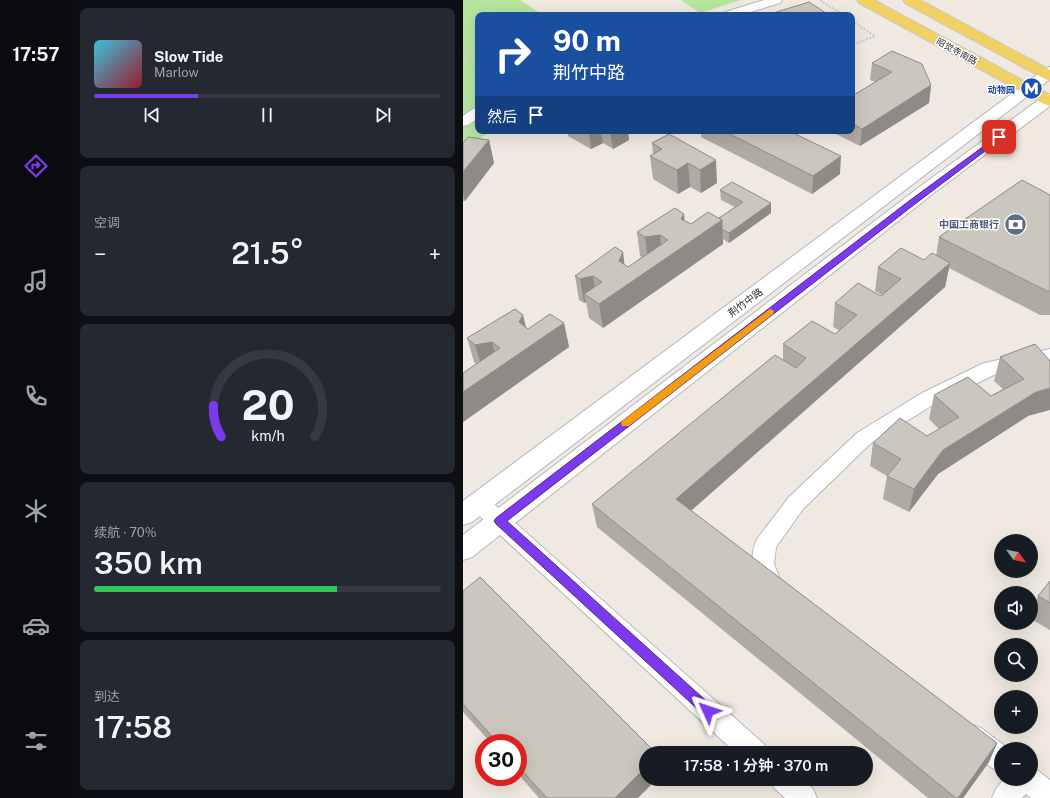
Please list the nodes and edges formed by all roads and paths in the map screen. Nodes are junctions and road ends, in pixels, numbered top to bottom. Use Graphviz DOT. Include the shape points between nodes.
graph roads {
  1 [pos="776,0"];
  2 [pos="820,0"];
  3 [pos="864,0"];
  4 [pos="910,0"];
  5 [pos="738,12"];
  6 [pos="838,12"];
  7 [pos="855,22"];
  8 [pos="855,44"];
  9 [pos="463,49"];
  10 [pos="475,67"];
  11 [pos="1049,74"];
  12 [pos="1027,89"];
  13 [pos="1049,100"];
  14 [pos="475,114"];
  15 [pos="463,122"];
  16 [pos="1050,355"];
  17 [pos="471,509"];
  18 [pos="499,521"];
  19 [pos="463,549"];
  20 [pos="790,600"];
  21 [pos="956,725"];
  22 [pos="747,746"];
  23 [pos="994,754"];
  24 [pos="791,786"];
  25 [pos="1015,786"];
  26 [pos="1037,786"];
  27 [pos="1050,797"];
  28 [pos="804,798"];
  29 [pos="1005,798"];
  1 -- 5 [label="street"];
  2 -- 6 [label="path"];
  3 -- 12 [label="main road, 昭觉寺南路"];
  4 -- 11 [label="main road"];
  7 -- 8 [label="path" via="875,36"];
  9 -- 10 [label="path"];
  11 -- 12 [label="main road, 荆竹中路"];
  12 -- 13 [label="main road, 昭觉寺南路"];
  12 -- 17 [label="main road, 荆竹中路"];
  13 -- 18 [label="main road" via="918,197"];
  14 -- 15 [label="street"];
  16 -- 20 [label="street" via="991,368 929,398 864,438 796,503 765,545 763,564 771,586"];
  17 -- 18 [label="street"];
  18 -- 19 [label="main road"];
  18 -- 22 [label="street"];
  21 -- 23 [label="street"];
  24 -- 28 [label="street"];
  25 -- 29 [label="street"];
  26 -- 27 [label="street"];
}
